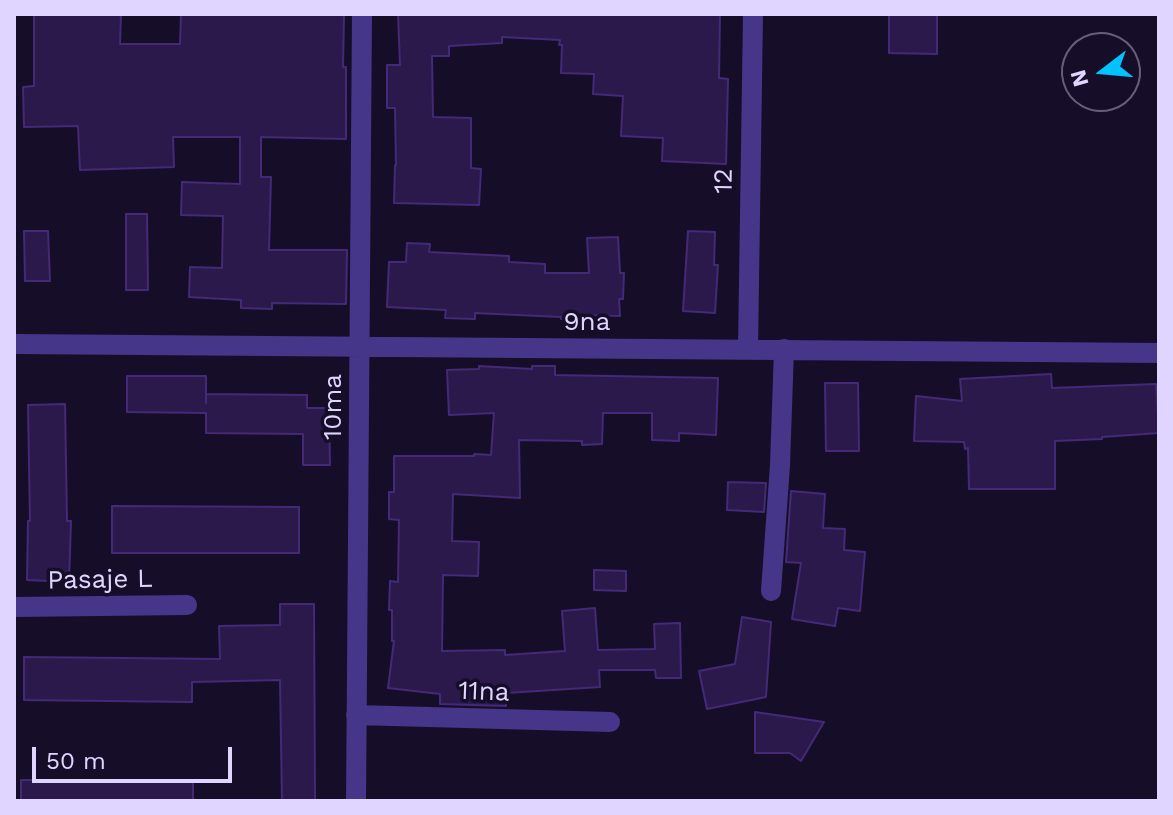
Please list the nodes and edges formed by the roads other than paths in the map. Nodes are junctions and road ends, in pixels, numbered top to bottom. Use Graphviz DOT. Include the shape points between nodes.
graph roads {
  1 [pos="362,14"];
  2 [pos="753,14"];
  3 [pos="14,344"];
  4 [pos="360,346"];
  5 [pos="748,349"];
  6 [pos="784,349"];
  7 [pos="1159,353"];
  8 [pos="771,591"];
  9 [pos="187,605"];
  10 [pos="14,607"];
  11 [pos="356,715"];
  12 [pos="610,722"];
  13 [pos="356,801"];
  1 -- 4 [label="street, 10ma"];
  2 -- 5 [label="street, 12"];
  3 -- 4 [label="street, 9na"];
  4 -- 5 [label="street, 9na"];
  4 -- 11 [label="street, 10ma"];
  5 -- 6 [label="street, 9na"];
  6 -- 7 [label="street, 9na"];
  6 -- 8 [label="street"];
  9 -- 10 [label="street, Pasaje L"];
  11 -- 12 [label="street, 11na"];
  11 -- 13 [label="street, 10ma"];
}
